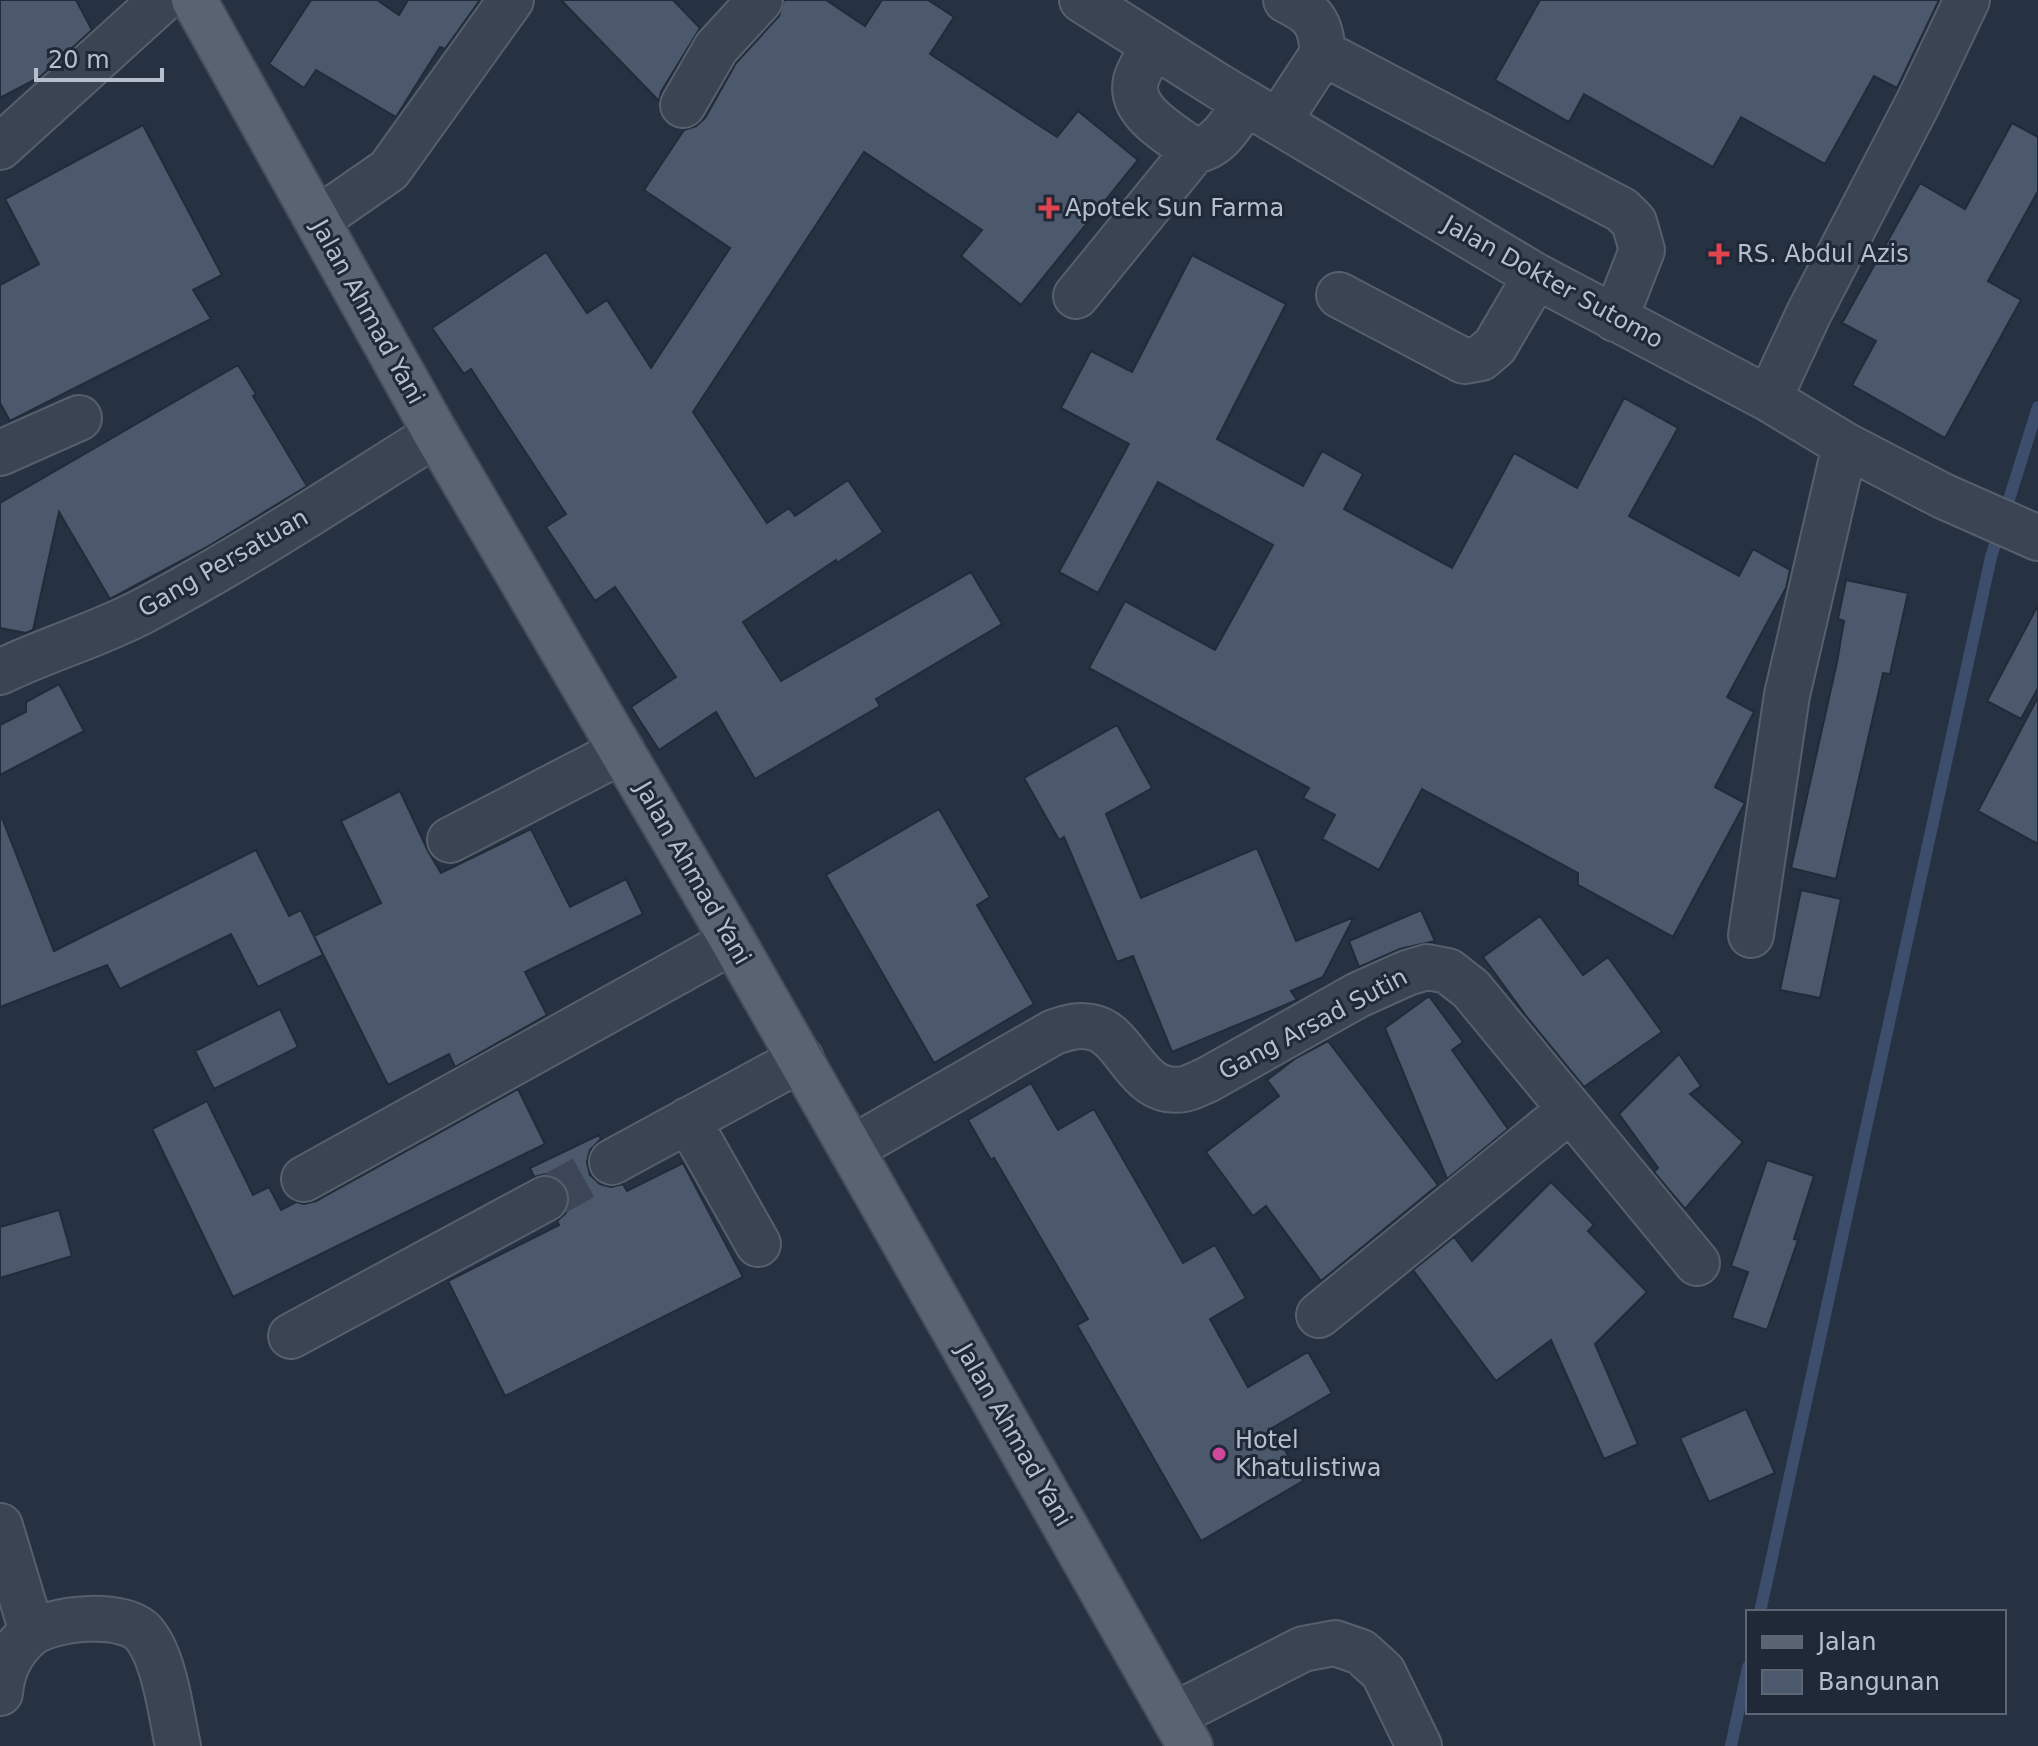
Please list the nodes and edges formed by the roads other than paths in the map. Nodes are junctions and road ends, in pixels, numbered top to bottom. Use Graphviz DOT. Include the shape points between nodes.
graph roads {
  1 [pos="162,0"];
  2 [pos="194,0"];
  3 [pos="511,0"];
  4 [pos="760,0"];
  5 [pos="1082,0"];
  6 [pos="1286,0"];
  7 [pos="1967,0"];
  8 [pos="1154,46"];
  9 [pos="1323,53"];
  10 [pos="683,105"];
  11 [pos="1262,112"];
  12 [pos="0,147"];
  13 [pos="1194,151"];
  14 [pos="317,220"];
  15 [pos="1536,276"];
  16 [pos="1339,295"];
  17 [pos="1076,296"];
  18 [pos="1615,319"];
  19 [pos="1769,399"];
  20 [pos="79,418"];
  21 [pos="436,434"];
  22 [pos="1845,445"];
  23 [pos="0,453"];
  24 [pos="2034,536"];
  25 [pos="0,672"];
  26 [pos="622,751"];
  27 [pos="450,840"];
  28 [pos="1751,935"];
  29 [pos="733,941"];
  30 [pos="801,1059"];
  31 [pos="1570,1110"];
  32 [pos="688,1120"];
  33 [pos="851,1149"];
  34 [pos="612,1162"];
  35 [pos="304,1179"];
  36 [pos="545,1199"];
  37 [pos="758,1244"];
  38 [pos="1697,1263"];
  39 [pos="1319,1315"];
  40 [pos="291,1336"];
  41 [pos="0,1526"];
  42 [pos="32,1632"];
  43 [pos="0,1693"];
  44 [pos="1182,1730"];
  45 [pos="178,1746"];
  46 [pos="1419,1746"];
  1 -- 12 [label="street"];
  2 -- 14 [label="main road, Jalan Ahmad Yani"];
  3 -- 14 [label="street" via="389,170"];
  4 -- 10 [label="street" via="716,48"];
  5 -- 8 [label="street, Jalan Dokter Sutomo"];
  6 -- 9 [label="street" via="1315,21"];
  7 -- 19 [label="street"];
  8 -- 11 [label="street, Jalan Dokter Sutomo"];
  8 -- 13 [label="street" via="1136,79 1134,95 1140,108"];
  9 -- 11 [label="street"];
  9 -- 18 [label="street" via="1622,210 1634,222 1642,250"];
  11 -- 13 [label="street" via="1207,149"];
  11 -- 15 [label="street, Jalan Dokter Sutomo"];
  13 -- 17 [label="street"];
  14 -- 21 [label="main road, Jalan Ahmad Yani"];
  15 -- 16 [label="street" via="1495,346 1481,358 1464,361"];
  15 -- 18 [label="street, Jalan Dokter Sutomo"];
  18 -- 19 [label="street, Jalan Dokter Sutomo"];
  19 -- 22 [label="street, Jalan Dokter Sutomo"];
  20 -- 23 [label="street"];
  21 -- 25 [label="street, Gang Persatuan" via="144,611"];
  21 -- 26 [label="main road, Jalan Ahmad Yani"];
  22 -- 24 [label="street, Jalan Dokter Sutomo"];
  22 -- 28 [label="street" via="1787,695"];
  26 -- 27 [label="street"];
  26 -- 29 [label="main road, Jalan Ahmad Yani"];
  29 -- 30 [label="main road, Jalan Ahmad Yani"];
  29 -- 35 [label="street"];
  30 -- 32 [label="street"];
  30 -- 33 [label="main road, Jalan Ahmad Yani"];
  31 -- 33 [label="street, Gang Arsad Sutin" via="1471,989 1448,971 1427,967 1358,995 1185,1089 1151,1083 1105,1033 1072,1026"];
  31 -- 38 [label="street, Gang Arsad Sutin"];
  31 -- 39 [label="street"];
  32 -- 34 [label="street"];
  32 -- 37 [label="street"];
  33 -- 44 [label="main road, Jalan Ahmad Yani"];
  36 -- 40 [label="street"];
  41 -- 42 [label="street"];
  42 -- 43 [label="street" via="5,1666"];
  42 -- 45 [label="street" via="74,1619 114,1619 143,1631 156,1653"];
  44 -- 46 [label="street" via="1303,1649 1335,1643 1361,1652 1383,1672"];
}
